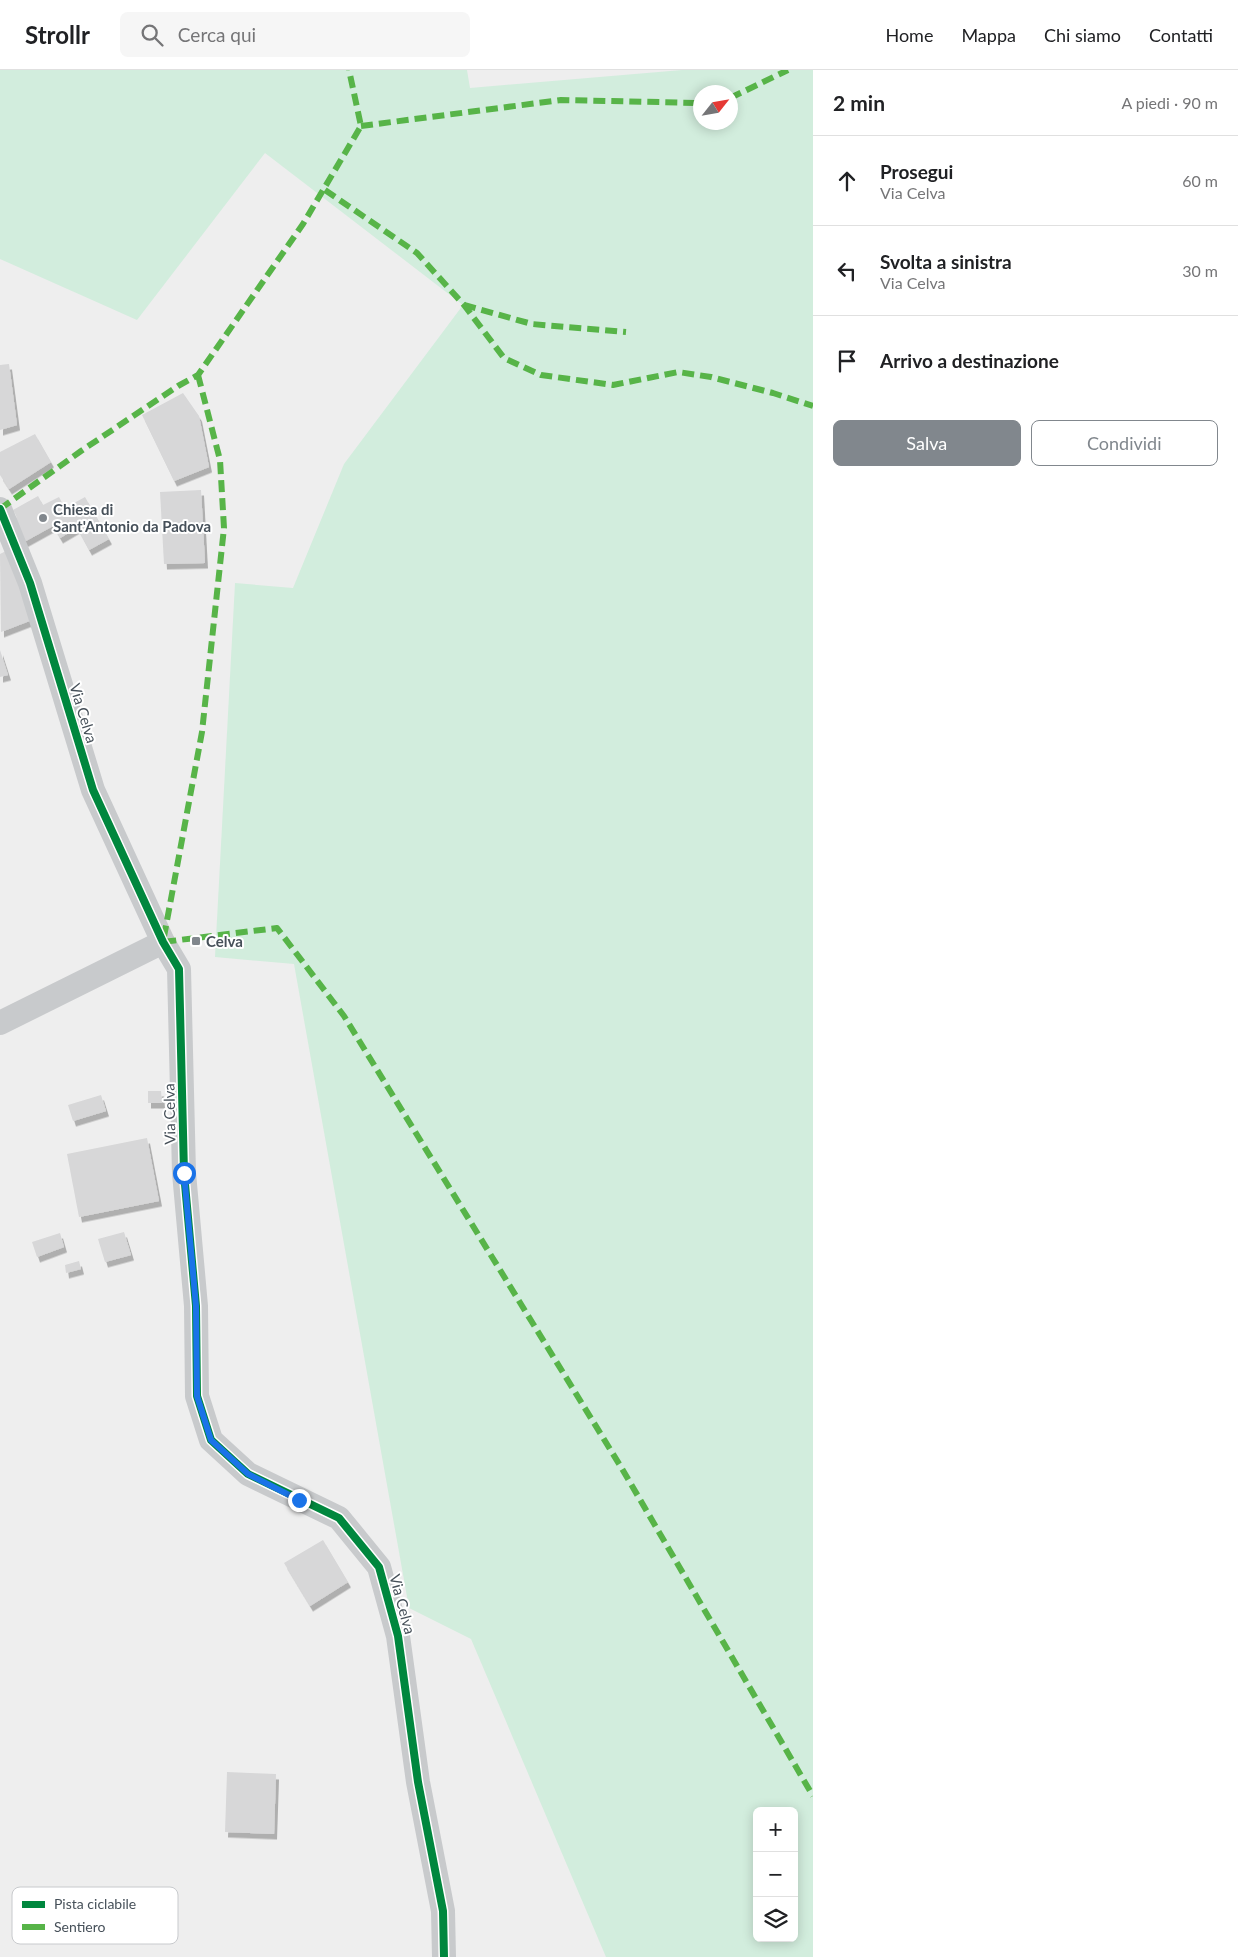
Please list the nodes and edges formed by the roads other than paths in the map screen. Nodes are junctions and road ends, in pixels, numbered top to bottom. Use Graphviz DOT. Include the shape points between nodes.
graph roads {
  1 [pos="0,510"];
  2 [pos="162,942"];
  3 [pos="0,1023"];
  4 [pos="444,1957"];
  1 -- 2 [label="street, Via Celva" via="30,583 93,790"];
  2 -- 3 [label="street"];
  2 -- 4 [label="street, Via Celva" via="179,969 184,1173 196,1306 197,1396 211,1440 248,1474 339,1518 379,1566 398,1636 418,1782 443,1911"];
}
